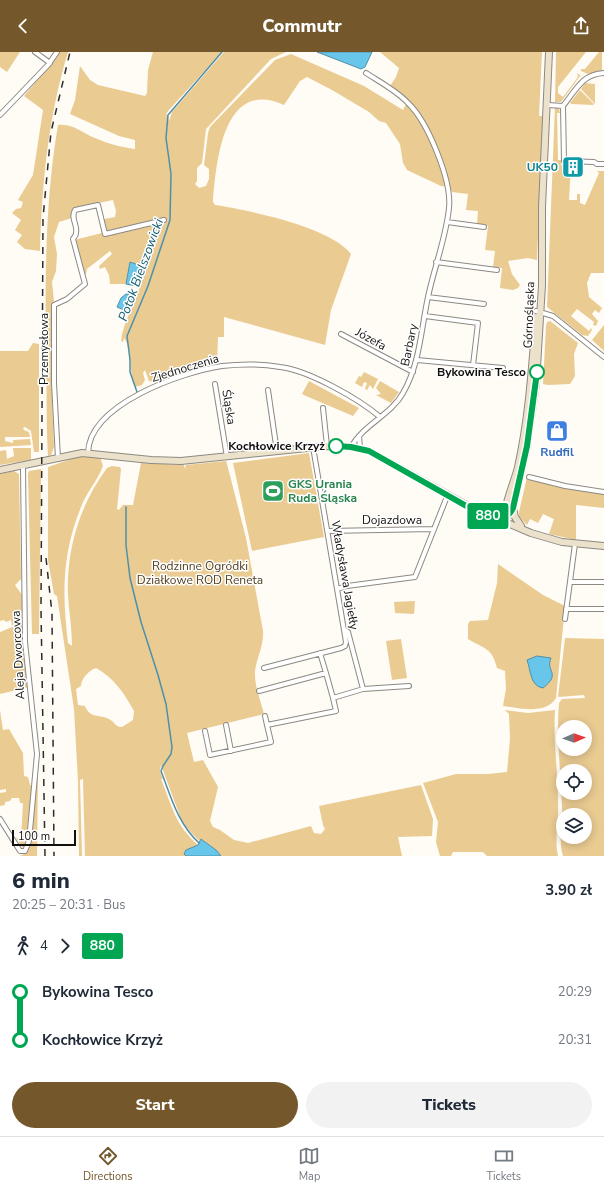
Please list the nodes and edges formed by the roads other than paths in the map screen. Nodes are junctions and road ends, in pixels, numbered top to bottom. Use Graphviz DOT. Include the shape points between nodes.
graph roads {
  1 [pos="35,52"];
  2 [pos="57,52"];
  3 [pos="549,52"];
  4 [pos="50,63"];
  5 [pos="366,73"];
  6 [pos="604,73"];
  7 [pos="548,105"];
  8 [pos="563,106"];
  9 [pos="0,115"];
  10 [pos="604,164"];
  11 [pos="164,220"];
  12 [pos="447,222"];
  13 [pos="484,227"];
  14 [pos="436,262"];
  15 [pos="497,270"];
  16 [pos="428,297"];
  17 [pos="484,304"];
  18 [pos="538,311"];
  19 [pos="425,316"];
  20 [pos="342,334"];
  21 [pos="604,357"];
  22 [pos="417,360"];
  23 [pos="473,365"];
  24 [pos="503,368"];
  25 [pos="413,372"];
  26 [pos="215,384"];
  27 [pos="268,390"];
  28 [pos="323,408"];
  29 [pos="380,417"];
  30 [pos="359,436"];
  31 [pos="327,446"];
  32 [pos="313,447"];
  33 [pos="351,447"];
  34 [pos="360,448"];
  35 [pos="277,452"];
  36 [pos="88,453"];
  37 [pos="227,457"];
  38 [pos="58,459"];
  39 [pos="23,466"];
  40 [pos="0,470"];
  41 [pos="529,477"];
  42 [pos="604,492"];
  43 [pos="451,496"];
  44 [pos="506,504"];
  45 [pos="513,508"];
  46 [pos="487,510"];
  47 [pos="503,520"];
  48 [pos="521,526"];
  49 [pos="433,529"];
  50 [pos="328,531"];
  51 [pos="541,537"];
  52 [pos="575,544"];
  53 [pos="604,546"];
  54 [pos="570,582"];
  55 [pos="604,582"];
  56 [pos="337,589"];
  57 [pos="566,609"];
  58 [pos="604,609"];
  59 [pos="565,619"];
  60 [pos="344,629"];
  61 [pos="320,653"];
  62 [pos="264,668"];
  63 [pos="326,673"];
  64 [pos="409,686"];
  65 [pos="363,689"];
  66 [pos="259,690"];
  67 [pos="333,698"];
  68 [pos="266,716"];
  69 [pos="226,725"];
  70 [pos="267,725"];
  71 [pos="205,731"];
  72 [pos="231,751"];
  73 [pos="0,819"];
  1 -- 4 [label="street"];
  2 -- 4 [label="street"];
  3 -- 7 [label="street, Górnośląska"];
  4 -- 9 [label="street"];
  5 -- 12 [label="street, Barbary" via="408,102 431,138 449,193"];
  6 -- 8 [label="street" via="592,74 586,78"];
  7 -- 8 [label="street"];
  7 -- 18 [label="street, Górnośląska"];
  8 -- 10 [label="street" via="564,161"];
  11 -- 38 [label="street, Przemysłowa" via="105,234 98,205 76,210 73,215 76,233 73,239 85,284 54,305 54,384"];
  12 -- 13 [label="street"];
  12 -- 14 [label="street, Barbary"];
  14 -- 15 [label="street"];
  14 -- 16 [label="street, Barbary"];
  16 -- 17 [label="street"];
  16 -- 19 [label="street, Barbary"];
  18 -- 21 [label="street" via="553,316"];
  18 -- 44 [label="street, Górnośląska" via="526,425 517,470"];
  18 -- 45 [label="street, Górnośląska" via="534,402"];
  19 -- 22 [label="street, Barbary"];
  19 -- 23 [label="street" via="478,323"];
  20 -- 25 [label="street, Józefa"];
  22 -- 23 [label="street"];
  22 -- 25 [label="street, Barbary"];
  23 -- 24 [label="street"];
  25 -- 29 [label="street, Barbary" via="400,399"];
  26 -- 37 [label="street, Śląska"];
  27 -- 35 [label="street"];
  28 -- 31 [label="street"];
  29 -- 30 [label="street, Barbary" via="369,424"];
  29 -- 36 [label="street, Zjednoczenia" via="314,377 284,368 222,366 166,383 121,404 91,436"];
  30 -- 33 [label="street, Barbary"];
  30 -- 34 [label="street"];
  31 -- 32 [label="street"];
  31 -- 33 [label="street"];
  32 -- 35 [label="street"];
  32 -- 50 [label="street, Władysława Jagiełły"];
  33 -- 34 [label="street"];
  34 -- 43 [label="street"];
  35 -- 37 [label="street"];
  36 -- 37 [label="street" via="168,461"];
  36 -- 38 [label="street"];
  38 -- 39 [label="street"];
  39 -- 40 [label="street"];
  39 -- 73 [label="street, Aleja Dworcowa" via="26,648 37,754 29,841 25,851 20,851"];
  41 -- 42 [label="street"];
  43 -- 46 [label="street"];
  43 -- 47 [label="street" via="470,508"];
  43 -- 49 [label="street"];
  44 -- 46 [label="street" via="496,510"];
  44 -- 47 [label="street, Górnośląska"];
  45 -- 47 [label="street, Górnośląska"];
  45 -- 48 [label="street"];
  46 -- 47 [label="street"];
  47 -- 48 [label="street"];
  47 -- 51 [label="street"];
  48 -- 51 [label="street"];
  49 -- 50 [label="street, Dojazdowa"];
  49 -- 56 [label="street" via="416,577"];
  50 -- 56 [label="street, Władysława Jagiełły"];
  51 -- 52 [label="street"];
  52 -- 53 [label="street"];
  52 -- 54 [label="street"];
  54 -- 55 [label="street"];
  54 -- 57 [label="street"];
  56 -- 60 [label="street, Władysława Jagiełły"];
  57 -- 58 [label="street"];
  57 -- 59 [label="street"];
  60 -- 61 [label="street, Władysława Jagiełły" via="345,646"];
  60 -- 65 [label="street" via="348,632"];
  61 -- 62 [label="street, Władysława Jagiełły"];
  61 -- 63 [label="street"];
  63 -- 66 [label="street"];
  63 -- 67 [label="street"];
  64 -- 65 [label="street"];
  65 -- 67 [label="street"];
  67 -- 70 [label="street" via="336,711"];
  68 -- 70 [label="street"];
  69 -- 72 [label="street"];
  70 -- 72 [label="street" via="271,742"];
  71 -- 72 [label="street" via="210,755"];
}
